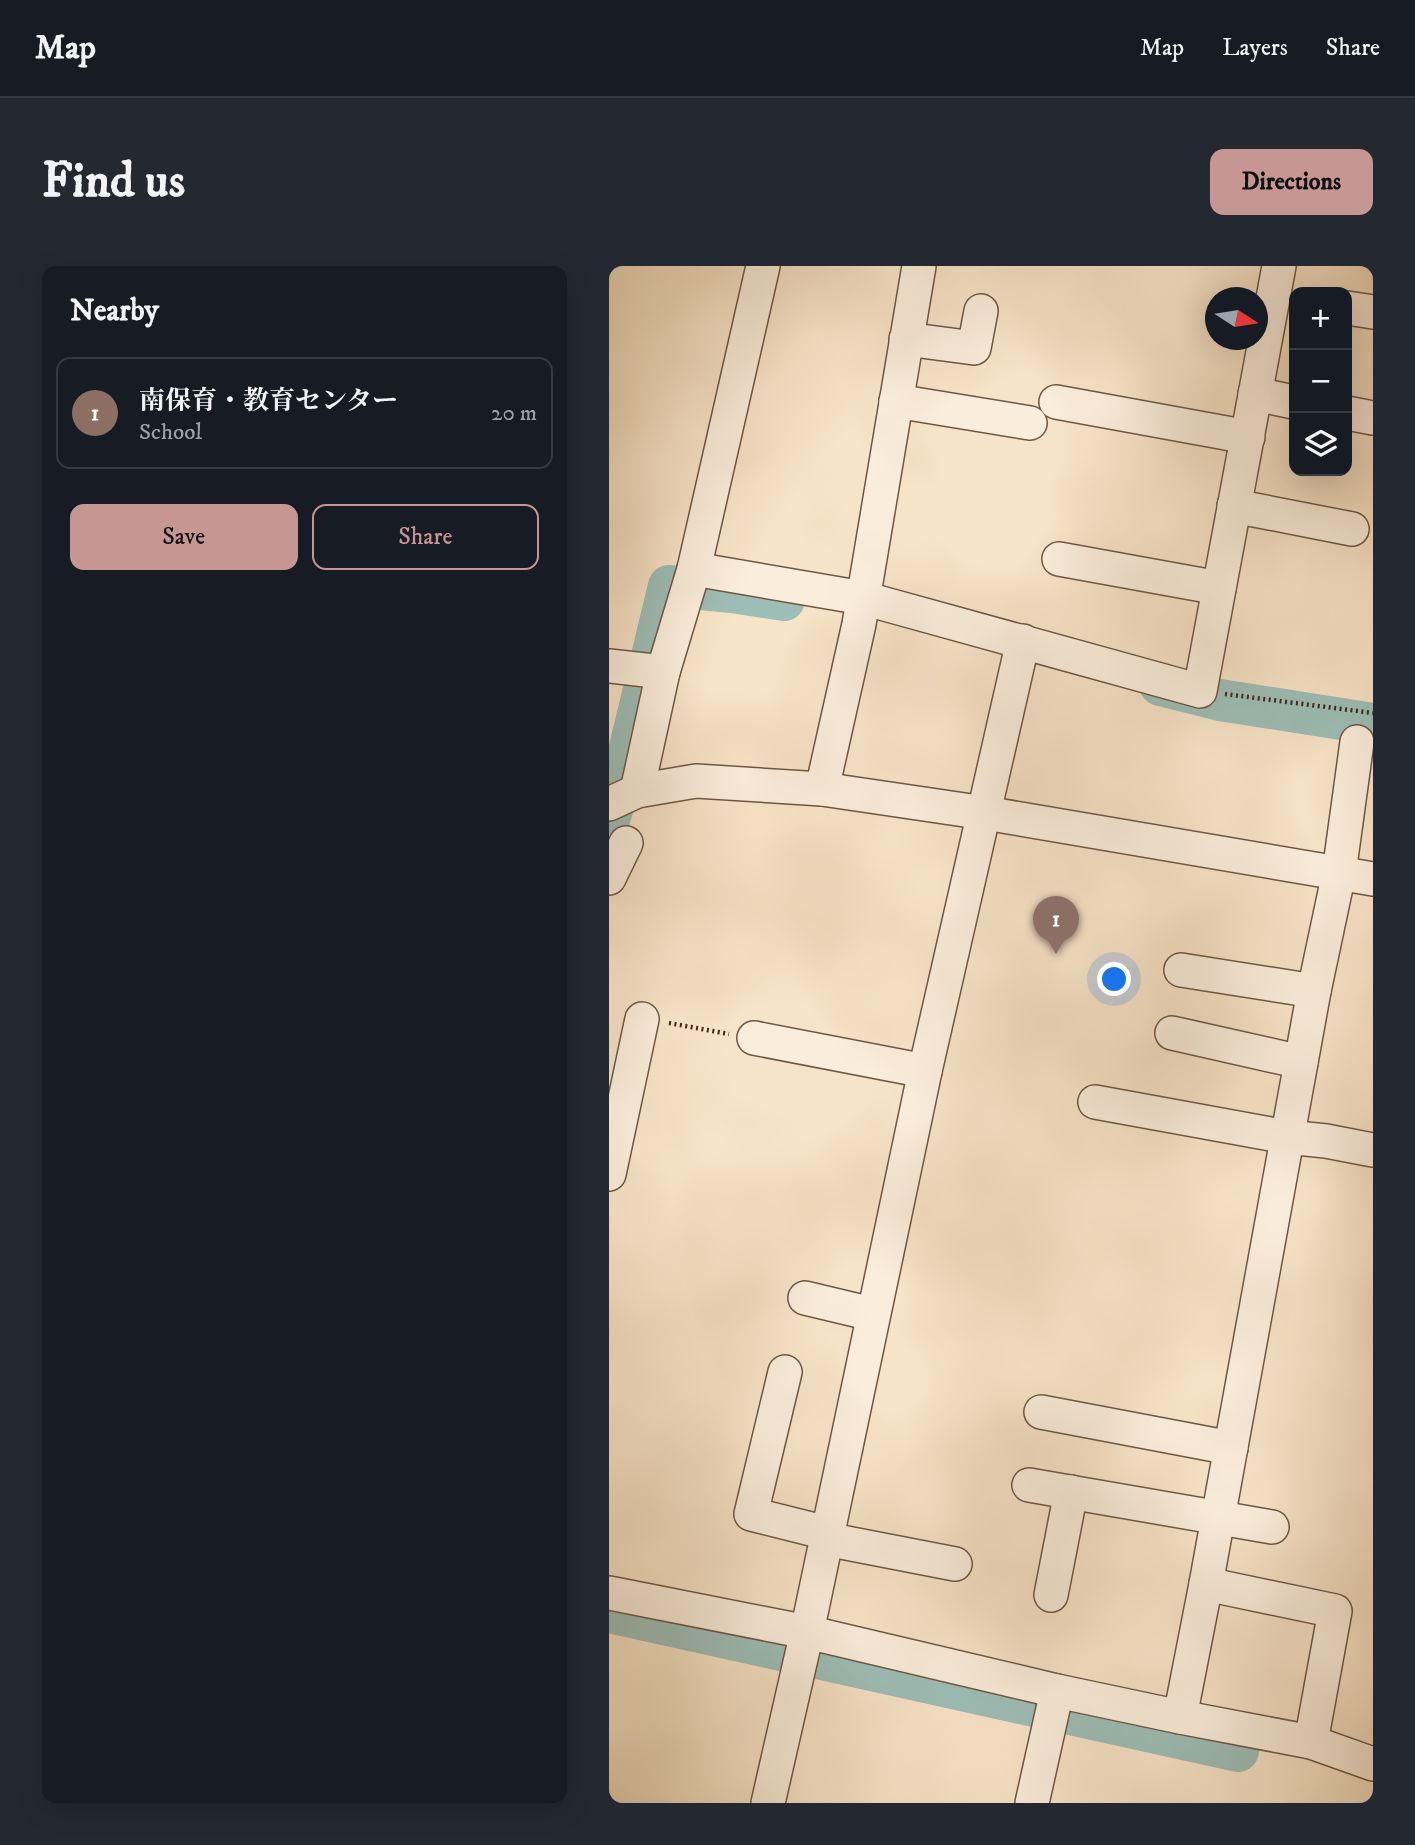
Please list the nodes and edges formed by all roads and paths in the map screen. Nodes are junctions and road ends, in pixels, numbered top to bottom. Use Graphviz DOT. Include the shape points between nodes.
graph roads {
  1 [pos="763,266"];
  2 [pos="919,266"];
  3 [pos="1283,286"];
  4 [pos="1352,308"];
  5 [pos="981,312"];
  6 [pos="1373,312"];
  7 [pos="906,339"];
  8 [pos="1255,394"];
  9 [pos="896,401"];
  10 [pos="1289,401"];
  11 [pos="1056,402"];
  12 [pos="1352,414"];
  13 [pos="1373,418"];
  14 [pos="1030,423"];
  15 [pos="1248,437"];
  16 [pos="1234,506"];
  17 [pos="1352,529"];
  18 [pos="1059,559"];
  19 [pos="694,569"];
  20 [pos="1219,588"];
  21 [pos="861,611"];
  22 [pos="1021,648"];
  23 [pos="617,667"];
  24 [pos="663,672"];
  25 [pos="1200,691"];
  26 [pos="1373,713"];
  27 [pos="1357,742"];
  28 [pos="822,789"];
  29 [pos="623,798"];
  30 [pos="985,813"];
  31 [pos="626,843"];
  32 [pos="1339,873"];
  33 [pos="609,878"];
  34 [pos="1373,879"];
  35 [pos="1181,970"];
  36 [pos="1314,991"];
  37 [pos="642,1018"];
  38 [pos="1172,1033"];
  39 [pos="754,1038"];
  40 [pos="1301,1062"];
  41 [pos="925,1071"];
  42 [pos="1095,1102"];
  43 [pos="1287,1136"];
  44 [pos="1373,1150"];
  45 [pos="609,1174"];
  46 [pos="805,1298"];
  47 [pos="873,1314"];
  48 [pos="785,1372"];
  49 [pos="1041,1412"];
  50 [pos="1231,1448"];
  51 [pos="1029,1485"];
  52 [pos="1071,1492"];
  53 [pos="1218,1518"];
  54 [pos="1272,1527"];
  55 [pos="827,1536"];
  56 [pos="955,1564"];
  57 [pos="1206,1584"];
  58 [pos="609,1593"];
  59 [pos="1051,1595"];
  60 [pos="807,1632"];
  61 [pos="1057,1691"];
  62 [pos="1180,1717"];
  63 [pos="1311,1742"];
  64 [pos="1372,1759"];
  65 [pos="768,1803"];
  66 [pos="1032,1803"];
  1 -- 19 [label="street"];
  2 -- 7 [label="street"];
  3 -- 8 [label="street"];
  4 -- 6 [label="street"];
  5 -- 7 [label="street" via="974,348"];
  7 -- 9 [label="street"];
  8 -- 10 [label="street"];
  8 -- 15 [label="street"];
  9 -- 14 [label="street"];
  9 -- 21 [label="street"];
  11 -- 15 [label="street"];
  12 -- 13 [label="street"];
  15 -- 16 [label="street"];
  16 -- 17 [label="street"];
  16 -- 20 [label="street"];
  18 -- 20 [label="street"];
  19 -- 21 [label="street"];
  19 -- 24 [label="street"];
  20 -- 25 [label="street"];
  21 -- 22 [label="street"];
  21 -- 28 [label="street"];
  22 -- 25 [label="street"];
  22 -- 30 [label="street"];
  23 -- 24 [label="street"];
  24 -- 29 [label="street"];
  25 -- 26 [label="path"];
  27 -- 32 [label="street"];
  28 -- 29 [label="street" via="696,781"];
  28 -- 30 [label="street"];
  30 -- 32 [label="street"];
  30 -- 41 [label="street"];
  31 -- 33 [label="street"];
  32 -- 34 [label="street"];
  32 -- 36 [label="street"];
  35 -- 36 [label="street"];
  36 -- 40 [label="street"];
  37 -- 39 [label="path"];
  37 -- 45 [label="street"];
  38 -- 40 [label="street"];
  39 -- 41 [label="street"];
  40 -- 43 [label="street"];
  41 -- 47 [label="street"];
  42 -- 43 [label="street"];
  43 -- 44 [label="street"];
  43 -- 50 [label="street"];
  46 -- 47 [label="street"];
  47 -- 55 [label="street"];
  48 -- 55 [label="street" via="751,1514"];
  49 -- 50 [label="street"];
  50 -- 53 [label="street"];
  51 -- 52 [label="street"];
  52 -- 53 [label="street"];
  52 -- 59 [label="street"];
  53 -- 54 [label="street"];
  53 -- 57 [label="street"];
  55 -- 56 [label="street"];
  55 -- 60 [label="street"];
  57 -- 62 [label="street"];
  57 -- 63 [label="street" via="1335,1611"];
  58 -- 60 [label="street"];
  60 -- 61 [label="street"];
  60 -- 65 [label="street"];
  61 -- 62 [label="street"];
  61 -- 66 [label="street"];
  62 -- 63 [label="street"];
  63 -- 64 [label="street"];
}
